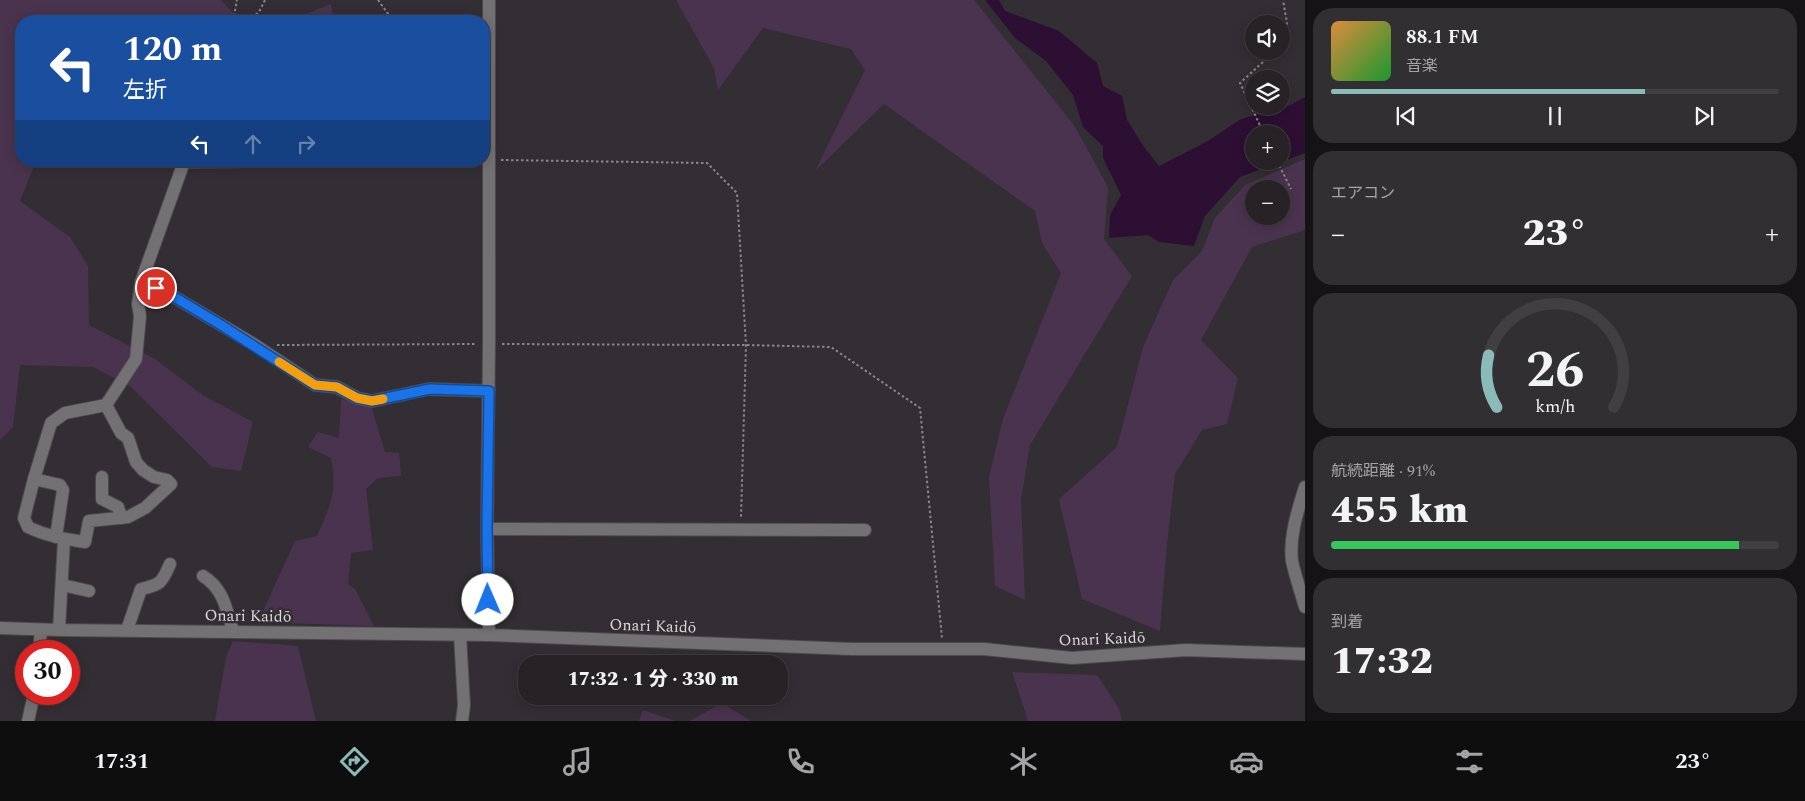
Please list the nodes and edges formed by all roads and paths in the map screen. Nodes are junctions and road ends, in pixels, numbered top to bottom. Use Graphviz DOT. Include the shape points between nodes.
graph roads {
  1 [pos="236,0"];
  2 [pos="266,0"];
  3 [pos="378,0"];
  4 [pos="489,0"];
  5 [pos="1282,0"];
  6 [pos="234,15"];
  7 [pos="255,15"];
  8 [pos="389,15"];
  9 [pos="489,15"];
  10 [pos="1286,15"];
  11 [pos="1265,60"];
  12 [pos="1260,125"];
  13 [pos="490,160"];
  14 [pos="182,167"];
  15 [pos="486,167"];
  16 [pos="1282,170"];
  17 [pos="1291,189"];
  18 [pos="141,282"];
  19 [pos="489,344"];
  20 [pos="274,345"];
  21 [pos="746,345"];
  22 [pos="489,391"];
  23 [pos="106,405"];
  24 [pos="102,477"];
  25 [pos="34,479"];
  26 [pos="1305,487"];
  27 [pos="120,518"];
  28 [pos="487,528"];
  29 [pos="741,529"];
  30 [pos="865,530"];
  31 [pos="60,538"];
  32 [pos="170,564"];
  33 [pos="203,576"];
  34 [pos="62,585"];
  35 [pos="89,590"];
  36 [pos="1305,607"];
  37 [pos="0,628"];
  38 [pos="40,630"];
  39 [pos="59,630"];
  40 [pos="126,630"];
  41 [pos="233,631"];
  42 [pos="460,635"];
  43 [pos="488,635"];
  44 [pos="40,640"];
  45 [pos="943,649"];
  46 [pos="1305,654"];
  47 [pos="32,705"];
  48 [pos="28,721"];
  49 [pos="462,721"];
  1 -- 6 [label="path"];
  2 -- 7 [label="path"];
  3 -- 8 [label="path"];
  4 -- 9 [label="street"];
  5 -- 10 [label="path"];
  11 -- 12 [label="path" via="1240,82"];
  13 -- 21 [label="path" via="707,163 737,193"];
  14 -- 18 [label="street"];
  15 -- 19 [label="street"];
  16 -- 17 [label="path"];
  18 -- 22 [label="street" via="171,295 315,385 337,387 357,398 372,401 430,389"];
  18 -- 23 [label="street" via="136,359"];
  19 -- 20 [label="path"];
  19 -- 21 [label="path"];
  19 -- 22 [label="street"];
  21 -- 29 [label="path"];
  21 -- 45 [label="path" via="831,347 920,408"];
  22 -- 28 [label="street"];
  23 -- 25 [label="street" via="65,413 51,423"];
  23 -- 27 [label="street" via="128,438 136,462 154,477 171,484 145,508"];
  24 -- 27 [label="street" via="102,499 118,508"];
  25 -- 31 [label="street" via="60,485 63,490"];
  25 -- 31 [label="street" via="24,518 28,528"];
  26 -- 36 [label="street" via="1294,528 1292,562"];
  27 -- 31 [label="street" via="89,521 84,542"];
  28 -- 29 [label="street"];
  28 -- 43 [label="street"];
  29 -- 30 [label="street"];
  31 -- 34 [label="street"];
  32 -- 40 [label="street" via="163,580 140,590"];
  33 -- 41 [label="street" via="219,590"];
  34 -- 35 [label="street"];
  34 -- 39 [label="street"];
  37 -- 38 [label="street, Onari Kaidō"];
  38 -- 39 [label="street, Onari Kaidō"];
  38 -- 44 [label="street"];
  39 -- 40 [label="street, Onari Kaidō"];
  40 -- 41 [label="street, Onari Kaidō"];
  41 -- 42 [label="street, Onari Kaidō"];
  42 -- 43 [label="street, Onari Kaidō"];
  42 -- 49 [label="street"];
  43 -- 45 [label="street, Onari Kaidō" via="852,649"];
  45 -- 46 [label="street, Onari Kaidō" via="984,649 1072,658 1186,650"];
  47 -- 48 [label="street"];
}
